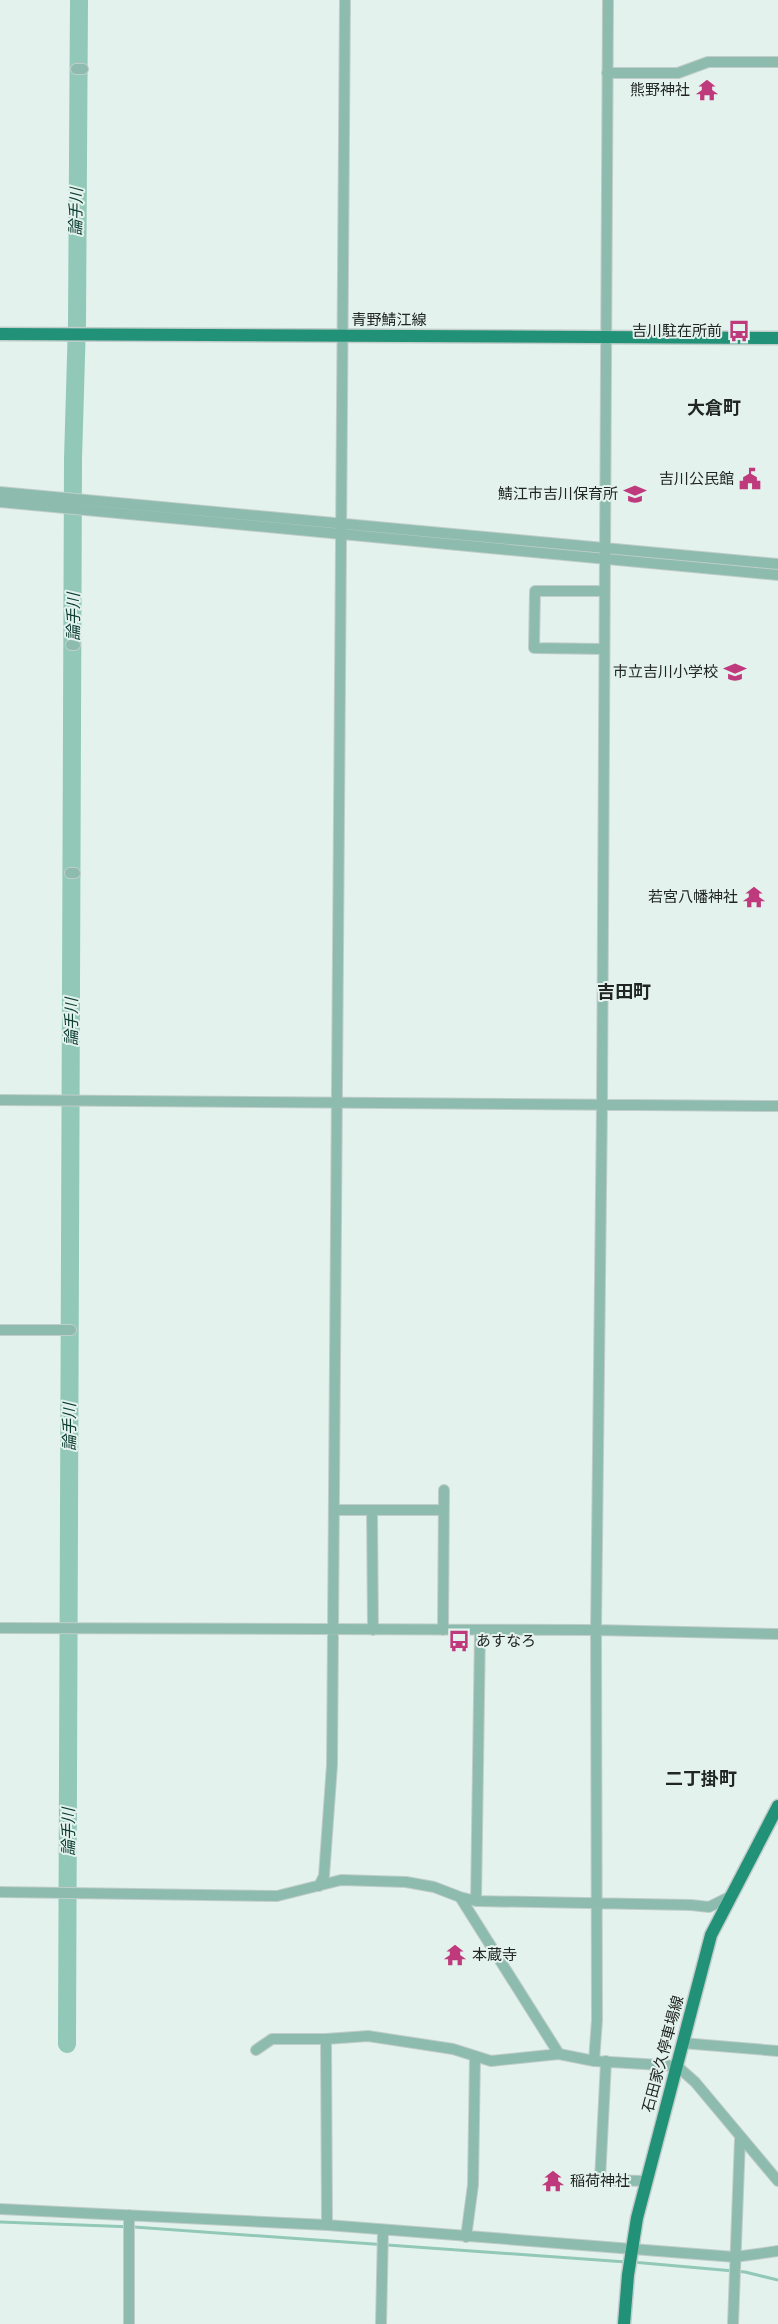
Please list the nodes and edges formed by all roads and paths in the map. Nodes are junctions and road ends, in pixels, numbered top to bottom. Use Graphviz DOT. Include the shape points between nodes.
graph roads {
  1 [pos="345,0"];
  2 [pos="608,0"];
  3 [pos="778,62"];
  4 [pos="607,73"];
  5 [pos="0,334"];
  6 [pos="343,336"];
  7 [pos="606,338"];
  8 [pos="778,338"];
  9 [pos="0,492"];
  10 [pos="0,502"];
  11 [pos="341,529"];
  12 [pos="604,552"];
  13 [pos="778,564"];
  14 [pos="778,575"];
  15 [pos="604,591"];
  16 [pos="604,649"];
  17 [pos="0,1100"];
  18 [pos="337,1104"];
  19 [pos="602,1105"];
  20 [pos="778,1106"];
  21 [pos="0,1330"];
  22 [pos="69,1330"];
  23 [pos="444,1490"];
  24 [pos="335,1510"];
  25 [pos="372,1510"];
  26 [pos="444,1510"];
  27 [pos="0,1628"];
  28 [pos="334,1630"];
  29 [pos="373,1630"];
  30 [pos="443,1630"];
  31 [pos="480,1630"];
  32 [pos="596,1630"];
  33 [pos="778,1634"];
  34 [pos="778,1806"];
  35 [pos="319,1886"];
  36 [pos="0,1892"];
  37 [pos="731,1896"];
  38 [pos="460,1897"];
  39 [pos="476,1901"];
  40 [pos="598,1903"];
  41 [pos="326,2039"];
  42 [pos="682,2043"];
  43 [pos="256,2050"];
  44 [pos="778,2051"];
  45 [pos="559,2054"];
  46 [pos="476,2056"];
  47 [pos="594,2060"];
  48 [pos="606,2061"];
  49 [pos="677,2066"];
  50 [pos="740,2138"];
  51 [pos="646,2181"];
  52 [pos="778,2181"];
  53 [pos="0,2209"];
  54 [pos="129,2218"];
  55 [pos="327,2225"];
  56 [pos="383,2234"];
  57 [pos="466,2237"];
  58 [pos="778,2251"];
  59 [pos="632,2252"];
  60 [pos="735,2261"];
  61 [pos="129,2324"];
  62 [pos="381,2324"];
  63 [pos="624,2324"];
  64 [pos="733,2324"];
  1 -- 6 [label="street"];
  2 -- 4 [label="street"];
  3 -- 4 [label="street" via="708,62 678,73"];
  4 -- 7 [label="street"];
  5 -- 6 [label="main road, 青野鯖江線"];
  6 -- 7 [label="main road, 青野鯖江線"];
  6 -- 11 [label="street"];
  7 -- 8 [label="main road, 青野鯖江線"];
  7 -- 12 [label="street"];
  9 -- 11 [label="street"];
  10 -- 11 [label="street"];
  11 -- 12 [label="street"];
  11 -- 18 [label="street"];
  12 -- 13 [label="street"];
  12 -- 14 [label="street"];
  12 -- 15 [label="street"];
  15 -- 16 [label="street"];
  15 -- 16 [label="street" via="535,591 534,648"];
  16 -- 19 [label="street"];
  17 -- 18 [label="street"];
  18 -- 19 [label="street"];
  18 -- 24 [label="street"];
  19 -- 20 [label="street"];
  19 -- 32 [label="street"];
  21 -- 22 [label="street"];
  23 -- 26 [label="street"];
  24 -- 25 [label="street"];
  24 -- 28 [label="street"];
  25 -- 26 [label="street"];
  25 -- 29 [label="street"];
  26 -- 30 [label="street"];
  27 -- 28 [label="street"];
  28 -- 29 [label="street"];
  28 -- 35 [label="street" via="332,1765 324,1876"];
  29 -- 30 [label="street"];
  30 -- 31 [label="street"];
  31 -- 32 [label="street"];
  31 -- 39 [label="street"];
  32 -- 33 [label="street"];
  32 -- 40 [label="street"];
  34 -- 37 [label="main road, 石田家久停車場線"];
  35 -- 36 [label="street" via="277,1896"];
  35 -- 38 [label="street" via="341,1880 406,1882 434,1887"];
  37 -- 40 [label="street" via="709,1907"];
  37 -- 42 [label="main road, 石田家久停車場線" via="711,1935"];
  38 -- 39 [label="street"];
  38 -- 45 [label="street"];
  39 -- 40 [label="street"];
  40 -- 47 [label="street"];
  41 -- 43 [label="street" via="272,2039"];
  41 -- 46 [label="street" via="368,2036 453,2049"];
  41 -- 55 [label="street"];
  42 -- 44 [label="street"];
  42 -- 49 [label="main road, 石田家久停車場線"];
  45 -- 46 [label="street" via="491,2061"];
  45 -- 47 [label="street"];
  46 -- 57 [label="street" via="473,2185"];
  47 -- 48 [label="street"];
  48 -- 49 [label="street"];
  48 -- 51 [label="street" via="600,2180"];
  49 -- 50 [label="street" via="695,2082"];
  49 -- 51 [label="main road, 石田家久停車場線"];
  50 -- 52 [label="street"];
  50 -- 60 [label="street"];
  51 -- 59 [label="main road, 石田家久停車場線"];
  53 -- 54 [label="street"];
  54 -- 55 [label="street"];
  54 -- 61 [label="street"];
  55 -- 56 [label="street"];
  56 -- 57 [label="street"];
  56 -- 62 [label="street"];
  57 -- 59 [label="street"];
  58 -- 60 [label="street"];
  59 -- 60 [label="street"];
  59 -- 63 [label="main road, 石田家久停車場線"];
  60 -- 64 [label="street"];
}
